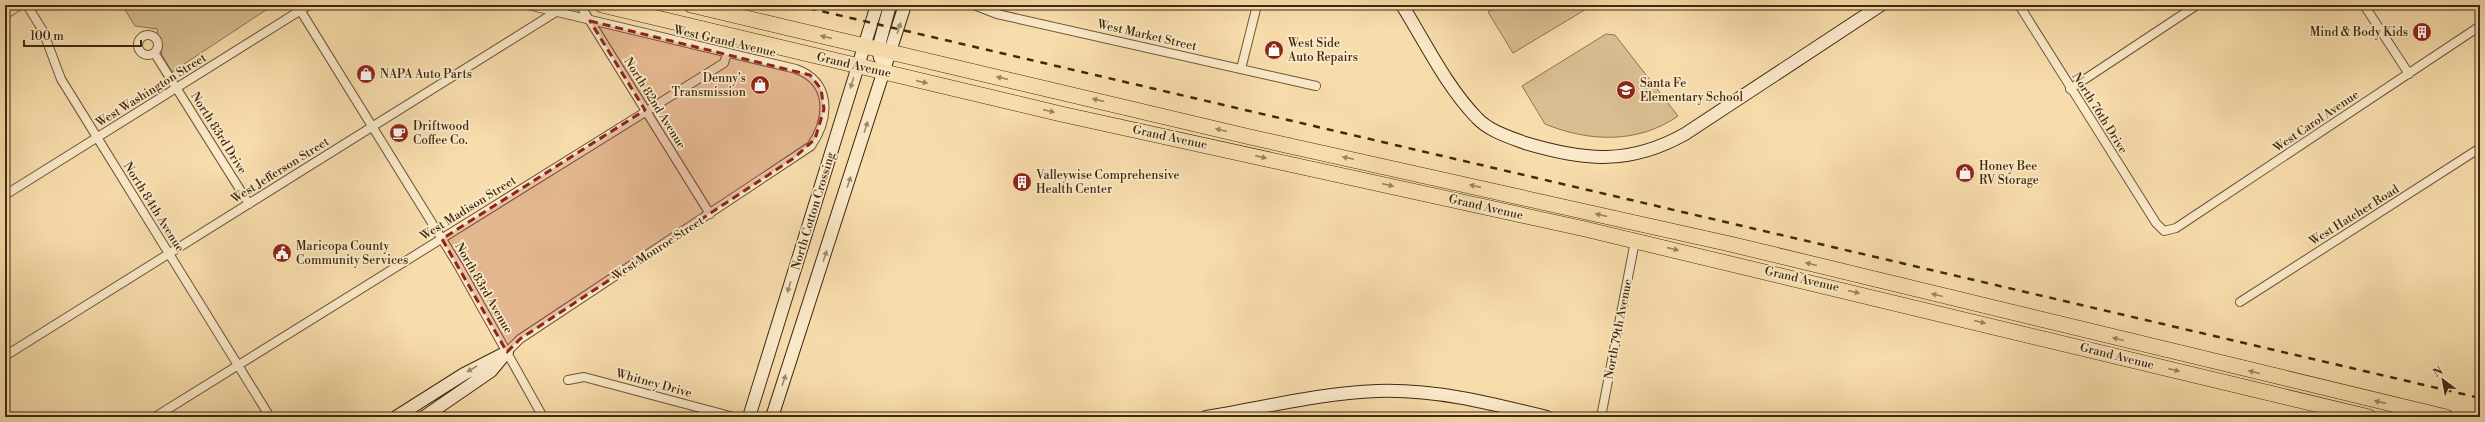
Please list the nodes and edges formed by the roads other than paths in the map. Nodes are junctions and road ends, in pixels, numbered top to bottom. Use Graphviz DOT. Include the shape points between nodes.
graph roads {
  1 [pos="16,5"];
  2 [pos="27,5"];
  3 [pos="528,5"];
  4 [pos="567,5"];
  5 [pos="580,5"];
  6 [pos="602,5"];
  7 [pos="691,5"];
  8 [pos="876,5"];
  9 [pos="890,5"];
  10 [pos="905,5"];
  11 [pos="974,5"];
  12 [pos="1257,5"];
  13 [pos="1402,5"];
  14 [pos="1881,5"];
  15 [pos="2019,5"];
  16 [pos="2197,5"];
  17 [pos="2364,5"];
  18 [pos="303,6"];
  19 [pos="5,12"];
  20 [pos="558,12"];
  21 [pos="590,21"];
  22 [pos="2480,26"];
  23 [pos="878,49"];
  24 [pos="155,54"];
  25 [pos="727,54"];
  26 [pos="857,66"];
  27 [pos="1241,69"];
  28 [pos="884,72"];
  29 [pos="2409,74"];
  30 [pos="1316,86"];
  31 [pos="176,88"];
  32 [pos="2070,89"];
  33 [pos="645,110"];
  34 [pos="372,127"];
  35 [pos="97,138"];
  36 [pos="811,146"];
  37 [pos="2480,148"];
  38 [pos="5,195"];
  39 [pos="249,204"];
  40 [pos="710,214"];
  41 [pos="2164,231"];
  42 [pos="442,239"];
  43 [pos="1635,241"];
  44 [pos="169,252"];
  45 [pos="2240,302"];
  46 [pos="2156,348"];
  47 [pos="507,352"];
  48 [pos="5,356"];
  49 [pos="2150,364"];
  50 [pos="238,365"];
  51 [pos="568,380"];
  52 [pos="421,401"];
  53 [pos="426,415"];
  54 [pos="155,417"];
  55 [pos="270,417"];
  56 [pos="396,417"];
  57 [pos="544,417"];
  58 [pos="734,417"];
  59 [pos="749,417"];
  60 [pos="772,417"];
  61 [pos="1207,417"];
  62 [pos="1547,417"];
  63 [pos="1601,417"];
  64 [pos="2369,417"];
  65 [pos="2446,417"];
  1 -- 19 [label="main road"];
  2 -- 35 [label="street, North 84th Avenue" via="43,31 61,79"];
  3 -- 20 [label="street"];
  4 -- 20 [label="street, West Jefferson Street"];
  5 -- 21 [label="street, North 82nd Avenue"];
  6 -- 26 [label="highway, Grand Avenue"];
  23 -- 7 [label="highway, Grand Avenue, one-way"];
  8 -- 23 [label="street, North Cotton Crossing"];
  9 -- 23 [label="street, North Cotton Crossing"];
  23 -- 10 [label="street, North Cotton Crossing, one-way"];
  11 -- 27 [label="street, West Market Street" via="997,14"];
  12 -- 27 [label="street"];
  13 -- 14 [label="street" via="1448,79 1478,119 1503,134 1540,147 1585,157 1611,158 1639,154 1686,134"];
  15 -- 32 [label="street, North 76th Drive"];
  16 -- 32 [label="street"];
  17 -- 29 [label="street"];
  18 -- 31 [label="street, West Washington Street"];
  18 -- 34 [label="street, North 83rd Avenue" via="309,26"];
  20 -- 21 [label="street, West Grand Avenue"];
  20 -- 34 [label="street, West Jefferson Street"];
  21 -- 25 [label="street, West Grand Avenue"];
  21 -- 33 [label="street, North 82nd Avenue"];
  22 -- 29 [label="street, West Carol Avenue"];
  23 -- 26 [label="street, North Cotton Crossing"];
  23 -- 28 [label="street, North Cotton Crossing"];
  46 -- 23 [label="highway, Grand Avenue, one-way" via="1730,244 1250,137"];
  24 -- 31 [label="street, North 83rd Drive"];
  25 -- 33 [label="street, West Madison Street" via="724,63"];
  25 -- 36 [label="street, West Grand Avenue" via="796,69 814,78 825,102 818,133"];
  26 -- 28 [label="highway, Grand Avenue"];
  26 -- 59 [label="street, North Cotton Crossing, one-way"];
  27 -- 30 [label="street, West Market Street"];
  28 -- 43 [label="highway, Grand Avenue, one-way"];
  60 -- 28 [label="street, North Cotton Crossing, one-way"];
  29 -- 41 [label="street, West Carol Avenue" via="2176,228"];
  31 -- 35 [label="street, West Washington Street"];
  31 -- 39 [label="street, North 83rd Drive"];
  32 -- 41 [label="street, North 76th Drive" via="2156,223"];
  33 -- 40 [label="street, North 82nd Avenue"];
  33 -- 42 [label="street, West Madison Street"];
  34 -- 39 [label="street, West Jefferson Street"];
  34 -- 42 [label="street, North 83rd Avenue"];
  35 -- 38 [label="street, West Washington Street"];
  35 -- 44 [label="street, North 84th Avenue"];
  36 -- 40 [label="street, West Monroe Street"];
  37 -- 45 [label="street, West Hatcher Road"];
  39 -- 44 [label="street, West Jefferson Street"];
  40 -- 47 [label="street, West Monroe Street" via="520,339"];
  42 -- 47 [label="street, North 83rd Avenue"];
  42 -- 50 [label="street, West Madison Street"];
  43 -- 49 [label="highway, Grand Avenue, one-way"];
  43 -- 63 [label="street, North 79th Avenue"];
  44 -- 48 [label="street, West Jefferson Street"];
  44 -- 50 [label="street, North 84th Avenue"];
  46 -- 49 [label="highway"];
  65 -- 46 [label="highway, Grand Avenue, one-way"];
  47 -- 52 [label="street, West Monroe Street, one-way" via="464,374"];
  47 -- 53 [label="street, West Monroe Street" via="491,371"];
  47 -- 57 [label="street, North 83rd Avenue"];
  49 -- 64 [label="highway, Grand Avenue, one-way"];
  50 -- 54 [label="street, West Madison Street"];
  50 -- 55 [label="street, North 84th Avenue"];
  51 -- 58 [label="street, Whitney Drive" via="584,377"];
  52 -- 53 [label="street"];
  52 -- 56 [label="street, West Monroe Street"];
  61 -- 62 [label="street" via="1340,394 1377,391 1453,395"];
}
